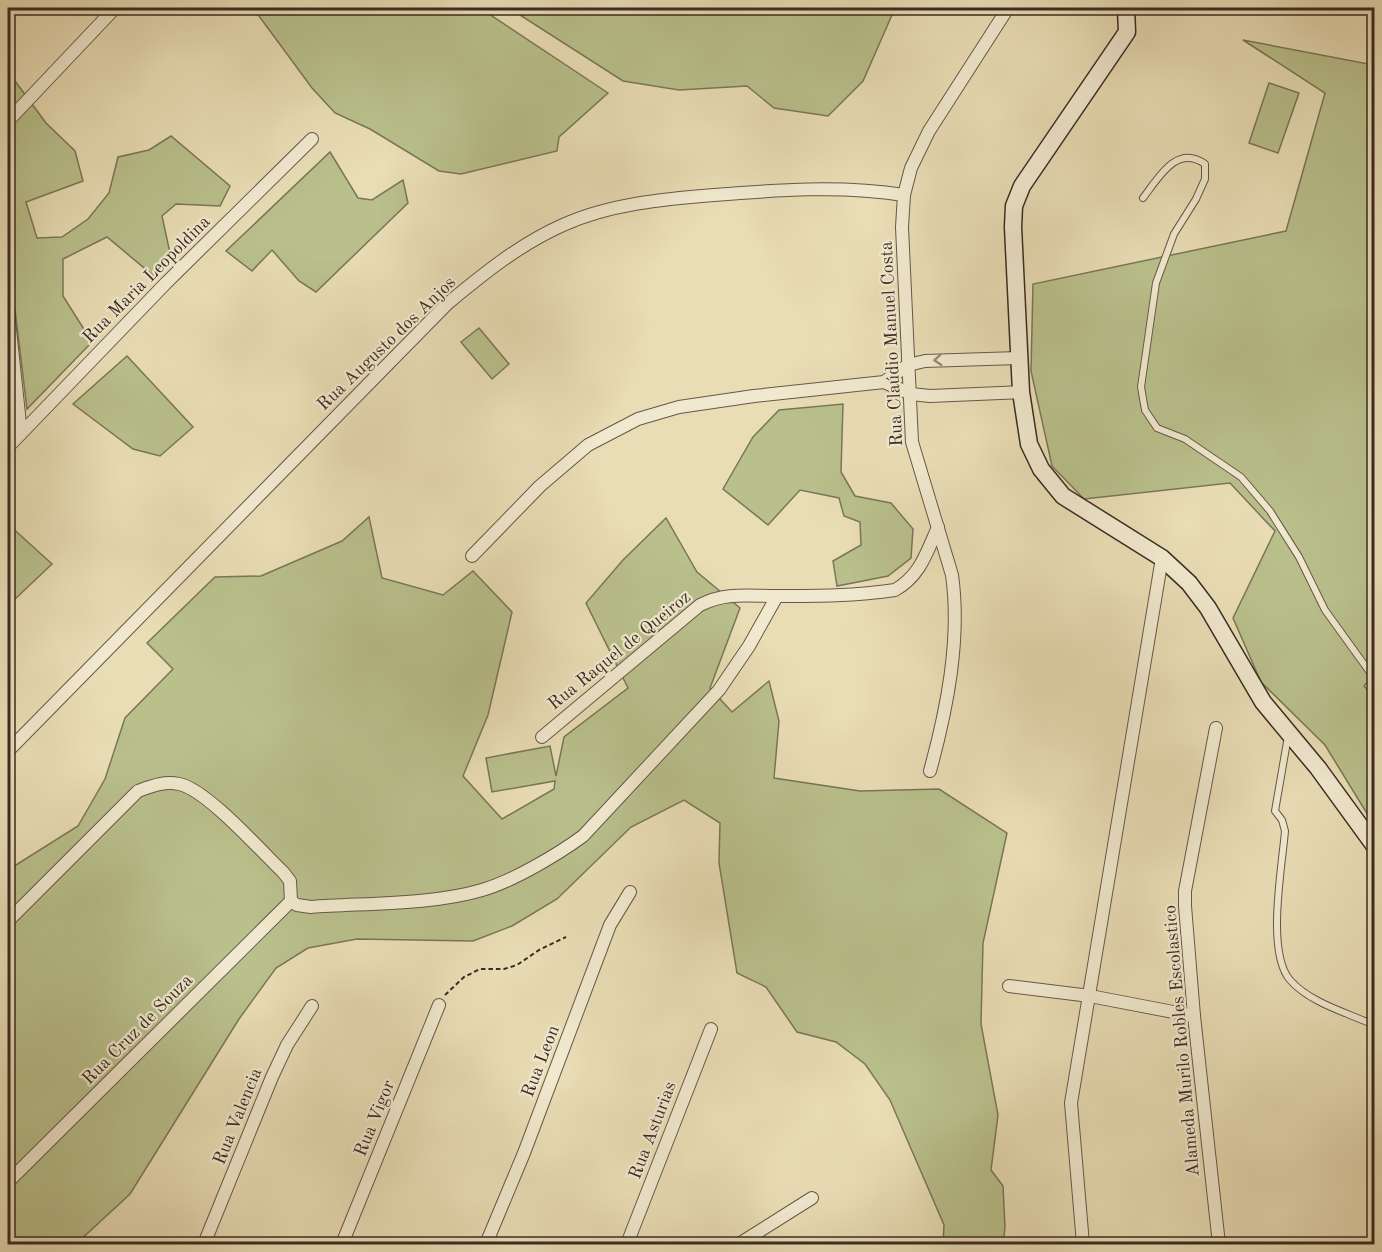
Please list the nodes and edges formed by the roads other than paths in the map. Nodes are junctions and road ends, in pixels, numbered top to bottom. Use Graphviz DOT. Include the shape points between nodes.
graph roads {
  1 [pos="115,8"];
  2 [pos="1008,8"];
  3 [pos="1126,8"];
  4 [pos="8,120"];
  5 [pos="312,139"];
  6 [pos="904,195"];
  7 [pos="1143,198"];
  8 [pos="8,311"];
  9 [pos="1018,358"];
  10 [pos="908,365"];
  11 [pos="884,382"];
  12 [pos="1021,392"];
  13 [pos="910,394"];
  14 [pos="21,433"];
  15 [pos="8,447"];
  16 [pos="938,526"];
  17 [pos="472,556"];
  18 [pos="1162,558"];
  19 [pos="777,596"];
  20 [pos="1374,678"];
  21 [pos="1216,728"];
  22 [pos="1288,732"];
  23 [pos="542,737"];
  24 [pos="8,751"];
  25 [pos="930,771"];
  26 [pos="1374,845"];
  27 [pos="630,892"];
  28 [pos="291,901"];
  29 [pos="8,921"];
  30 [pos="1010,986"];
  31 [pos="1090,996"];
  32 [pos="439,1005"];
  33 [pos="312,1006"];
  34 [pos="1194,1016"];
  35 [pos="1374,1025"];
  36 [pos="711,1029"];
  37 [pos="8,1182"];
  38 [pos="812,1198"];
  39 [pos="204,1245"];
  40 [pos="342,1245"];
  41 [pos="486,1245"];
  42 [pos="627,1245"];
  43 [pos="739,1245"];
  44 [pos="1083,1245"];
  45 [pos="1219,1245"];
  1 -- 4 [label="street"];
  2 -- 6 [label="street, Rua Claúdio Manuel Costa" via="929,131 911,168"];
  3 -- 9 [label="street" via="1127,32 1017,197 1013,227"];
  5 -- 14 [label="street, Rua Maria Leopoldina"];
  6 -- 10 [label="street, Rua Claúdio Manuel Costa"];
  6 -- 24 [label="street, Rua Augusto dos Anjos" via="869,189 768,190 664,199 564,224 518,249 447,304"];
  7 -- 20 [label="lane" via="1170,164 1180,158 1195,157 1205,164 1205,179 1174,234 1156,283 1142,387 1145,410 1156,428 1185,440 1241,477 1269,511 1299,557 1325,610"];
  8 -- 14 [label="street"];
  9 -- 10 [label="street, one-way" via="947,359"];
  9 -- 12 [label="street"];
  10 -- 11 [label="street"];
  10 -- 13 [label="street, Rua Claúdio Manuel Costa"];
  11 -- 13 [label="street"];
  11 -- 17 [label="street" via="679,407 638,419 588,445 540,486"];
  12 -- 13 [label="street"];
  12 -- 18 [label="street" via="1029,444 1041,469 1063,496"];
  13 -- 16 [label="street, Rua Claúdio Manuel Costa" via="914,452"];
  14 -- 15 [label="street, Rua Maria Leopoldina"];
  16 -- 19 [label="street, Rua Raquel de Queiroz" via="910,582 895,590"];
  16 -- 25 [label="street, Rua Claúdio Manuel Costa" via="952,575 955,622 945,708"];
  18 -- 22 [label="street" via="1190,583 1263,702"];
  18 -- 31 [label="street"];
  19 -- 23 [label="street, Rua Raquel de Queiroz" via="730,594 700,605"];
  19 -- 28 [label="street" via="719,690 584,836 561,852 484,890 454,897 311,907"];
  21 -- 34 [label="street, Alameda Murilo Robles Escolastico" via="1185,891"];
  22 -- 26 [label="street"];
  22 -- 35 [label="lane" via="1275,811 1285,831 1278,939 1281,962 1289,979 1306,993"];
  27 -- 41 [label="street, Rua Leon" via="610,925"];
  28 -- 29 [label="street" via="290,881 283,872 198,792 180,784 158,783 138,791"];
  28 -- 37 [label="street, Rua Cruz de Souza"];
  30 -- 31 [label="street"];
  31 -- 34 [label="street"];
  31 -- 44 [label="street" via="1071,1103"];
  32 -- 40 [label="street, Rua Vigor"];
  33 -- 39 [label="street, Rua Valencia" via="272,1077"];
  34 -- 45 [label="street, Alameda Murilo Robles Escolastico"];
  36 -- 42 [label="street, Rua Asturias"];
  38 -- 43 [label="street"];
}
